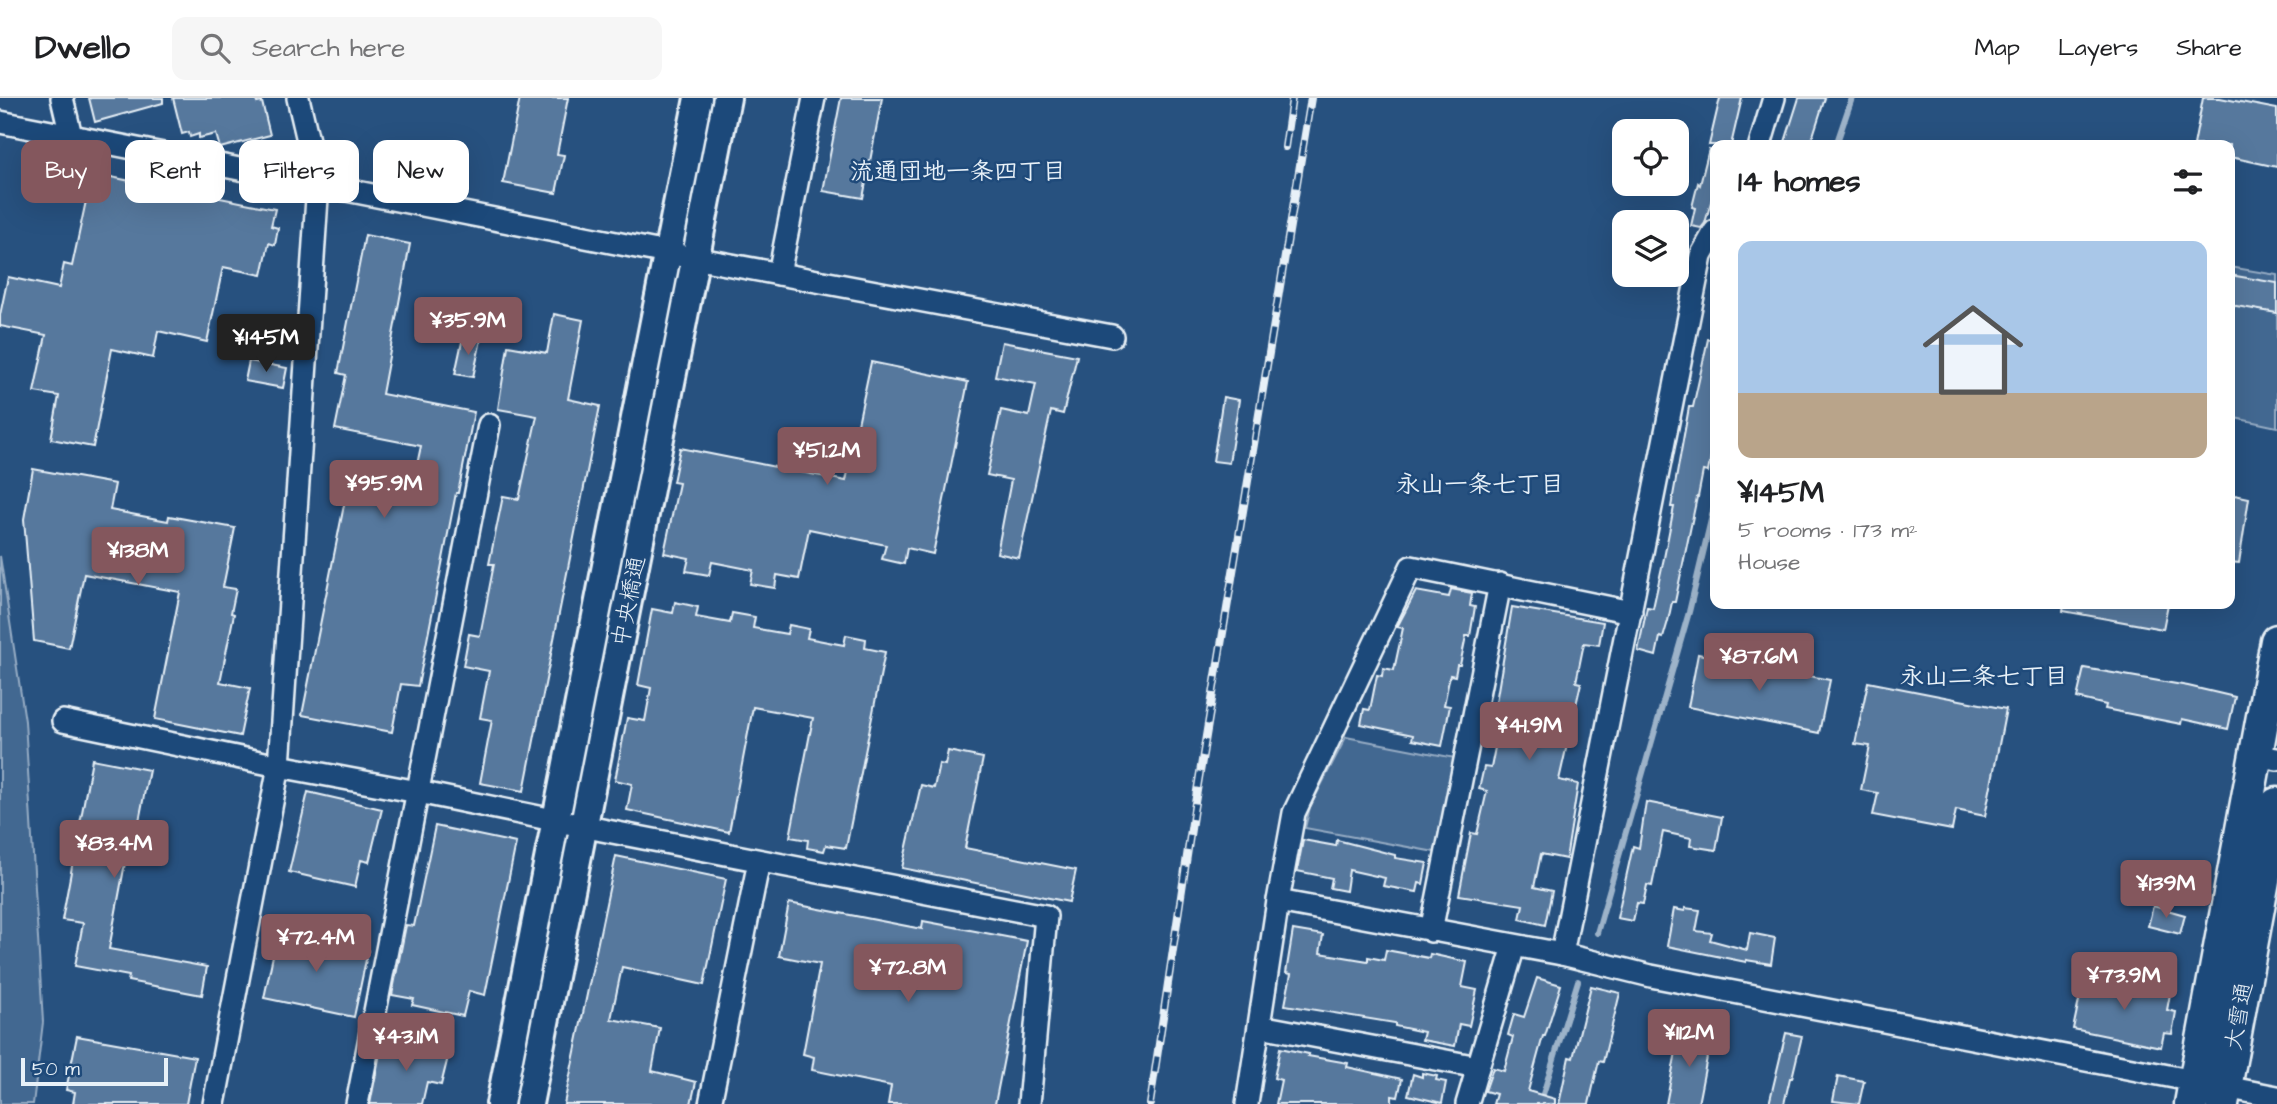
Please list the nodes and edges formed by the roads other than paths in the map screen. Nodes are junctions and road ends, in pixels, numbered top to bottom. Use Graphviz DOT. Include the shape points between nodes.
graph roads {
  1 [pos="62,98"];
  2 [pos="298,98"];
  3 [pos="698,98"];
  4 [pos="727,98"];
  5 [pos="814,98"];
  6 [pos="1774,98"];
  7 [pos="0,122"];
  8 [pos="71,136"];
  9 [pos="308,140"];
  10 [pos="1761,140"];
  11 [pos="239,168"];
  12 [pos="359,191"];
  13 [pos="317,203"];
  14 [pos="1710,240"];
  15 [pos="667,253"];
  16 [pos="695,258"];
  17 [pos="779,274"];
  18 [pos="1112,336"];
  19 [pos="489,425"];
  20 [pos="1500,584"];
  21 [pos="1631,612"];
  22 [pos="2277,640"];
  23 [pos="63,721"];
  24 [pos="2266,757"];
  25 [pos="279,766"];
  26 [pos="418,792"];
  27 [pos="2277,804"];
  28 [pos="556,820"];
  29 [pos="584,826"];
  30 [pos="759,861"];
  31 [pos="1278,901"];
  32 [pos="1431,931"];
  33 [pos="1514,946"];
  34 [pos="1562,954"];
  35 [pos="1260,1026"];
  36 [pos="1478,1068"];
  37 [pos="2208,1094"];
  38 [pos="2277,1097"];
  39 [pos="214,1104"];
  40 [pos="357,1104"];
  41 [pos="500,1104"];
  42 [pos="529,1104"];
  43 [pos="710,1104"];
  44 [pos="1029,1104"];
  45 [pos="1247,1104"];
  46 [pos="1467,1104"];
  1 -- 8 [label="street"];
  2 -- 9 [label="street"];
  3 -- 15 [label="main road, 中央橋通"];
  4 -- 16 [label="main road, 中央橋通"];
  5 -- 17 [label="street"];
  6 -- 10 [label="street"];
  7 -- 8 [label="street"];
  8 -- 11 [label="street"];
  12 -- 15 [label="street"];
  13 -- 25 [label="street"];
  14 -- 21 [label="street" via="1701,256"];
  15 -- 16 [label="street"];
  15 -- 28 [label="main road, 中央橋通"];
  16 -- 17 [label="street"];
  16 -- 29 [label="main road, 中央橋通"];
  17 -- 18 [label="street"];
  19 -- 26 [label="street"];
  20 -- 21 [label="street"];
  20 -- 31 [label="street" via="1411,567 1294,813"];
  20 -- 32 [label="street"];
  21 -- 34 [label="street"];
  22 -- 24 [label="highway, 大雪通"];
  23 -- 25 [label="street"];
  24 -- 37 [label="highway, 大雪通"];
  25 -- 26 [label="street"];
  25 -- 39 [label="street"];
  26 -- 28 [label="street"];
  26 -- 40 [label="street"];
  27 -- 37 [label="highway, 大雪通"];
  28 -- 29 [label="street"];
  28 -- 41 [label="main road, 中央橋通"];
  29 -- 30 [label="street"];
  29 -- 42 [label="main road, 中央橋通"];
  30 -- 43 [label="street"];
  30 -- 44 [label="street" via="1046,916"];
  31 -- 32 [label="street"];
  31 -- 35 [label="street"];
  32 -- 33 [label="street"];
  33 -- 34 [label="street"];
  33 -- 36 [label="street"];
  34 -- 37 [label="street"];
  35 -- 36 [label="street"];
  35 -- 45 [label="street"];
  36 -- 46 [label="street"];
  37 -- 38 [label="street"];
}
